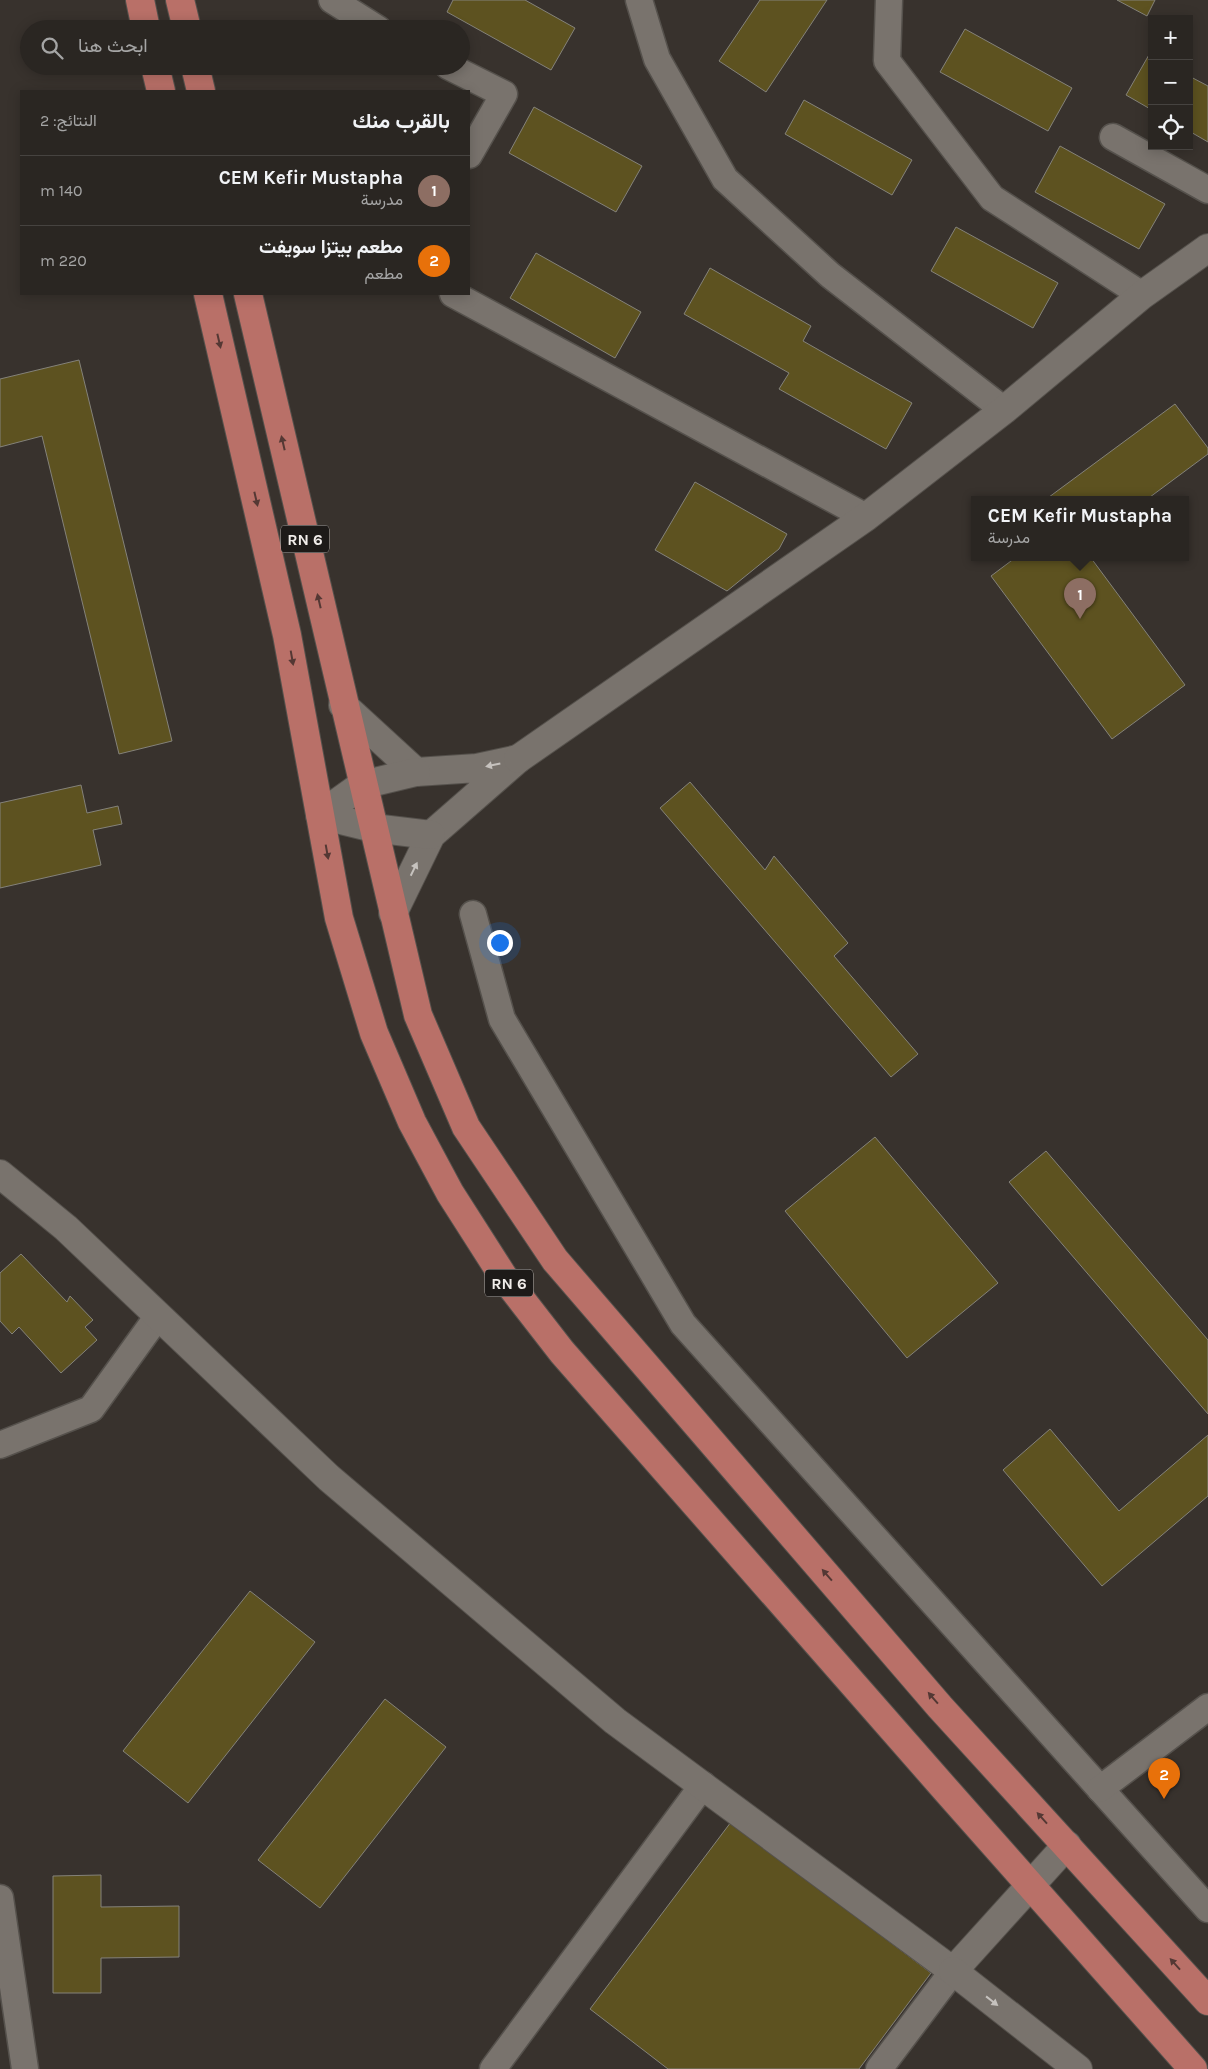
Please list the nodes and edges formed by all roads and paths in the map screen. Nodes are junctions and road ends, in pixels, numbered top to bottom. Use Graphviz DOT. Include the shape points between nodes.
graph roads {
  1 [pos="140,0"];
  2 [pos="180,0"];
  3 [pos="332,0"];
  4 [pos="640,0"];
  5 [pos="889,0"];
  6 [pos="144,20"];
  7 [pos="185,20"];
  8 [pos="364,20"];
  9 [pos="157,75"];
  10 [pos="197,75"];
  11 [pos="466,75"];
  12 [pos="161,90"];
  13 [pos="201,90"];
  14 [pos="1113,137"];
  15 [pos="470,153"];
  16 [pos="1208,190"];
  17 [pos="1208,248"];
  18 [pos="208,295"];
  19 [pos="248,295"];
  20 [pos="455,295"];
  21 [pos="1142,295"];
  22 [pos="1004,410"];
  23 [pos="866,517"];
  24 [pos="343,705"];
  25 [pos="518,759"];
  26 [pos="416,772"];
  27 [pos="362,785"];
  28 [pos="320,815"];
  29 [pos="373,828"];
  30 [pos="431,835"];
  31 [pos="393,913"];
  32 [pos="473,914"];
  33 [pos="0,1174"];
  34 [pos="158,1316"];
  35 [pos="0,1445"];
  36 [pos="1208,1707"];
  37 [pos="703,1785"];
  38 [pos="1100,1789"];
  39 [pos="1066,1845"];
  40 [pos="1030,1886"];
  41 [pos="0,1898"];
  42 [pos="1208,1909"];
  43 [pos="953,1971"];
  44 [pos="1208,2000"];
  45 [pos="25,2069"];
  46 [pos="493,2069"];
  47 [pos="879,2069"];
  48 [pos="1078,2069"];
  49 [pos="1193,2069"];
  1 -- 6 [label="main road"];
  2 -- 7 [label="main road"];
  3 -- 8 [label="street"];
  4 -- 22 [label="street" via="657,59 725,179 830,275"];
  5 -- 21 [label="street" via="887,61 992,198"];
  9 -- 12 [label="main road"];
  10 -- 13 [label="main road"];
  11 -- 15 [label="street" via="504,94"];
  14 -- 16 [label="street"];
  17 -- 21 [label="street"];
  18 -- 28 [label="main road, RN 6, one-way" via="287,634"];
  24 -- 19 [label="main road, RN 6, one-way"];
  20 -- 23 [label="street"];
  21 -- 22 [label="street"];
  22 -- 23 [label="street"];
  23 -- 25 [label="street"];
  24 -- 26 [label="street"];
  24 -- 27 [label="main road, RN 6"];
  25 -- 26 [label="street, one-way" via="477,768"];
  25 -- 30 [label="street"];
  26 -- 27 [label="street"];
  27 -- 28 [label="street"];
  27 -- 29 [label="main road, RN 6"];
  28 -- 29 [label="street"];
  28 -- 40 [label="main road, RN 6, one-way" via="339,918 374,1033 412,1122 450,1193 503,1276 562,1352"];
  29 -- 30 [label="street"];
  29 -- 31 [label="main road, RN 6"];
  31 -- 30 [label="street, one-way"];
  39 -- 31 [label="main road, RN 6, one-way" via="940,1707 555,1260 466,1127 418,1015"];
  32 -- 38 [label="street" via="502,1019 684,1324"];
  33 -- 34 [label="street" via="66,1228"];
  34 -- 35 [label="street" via="91,1409"];
  34 -- 37 [label="street" via="329,1478 615,1721"];
  36 -- 38 [label="street"];
  37 -- 43 [label="street"];
  37 -- 46 [label="street"];
  38 -- 42 [label="street"];
  39 -- 40 [label="street"];
  44 -- 39 [label="main road, RN 6, one-way"];
  40 -- 43 [label="street"];
  40 -- 49 [label="main road, RN 6"];
  41 -- 45 [label="street"];
  43 -- 47 [label="street"];
  43 -- 48 [label="street, one-way"];
}
